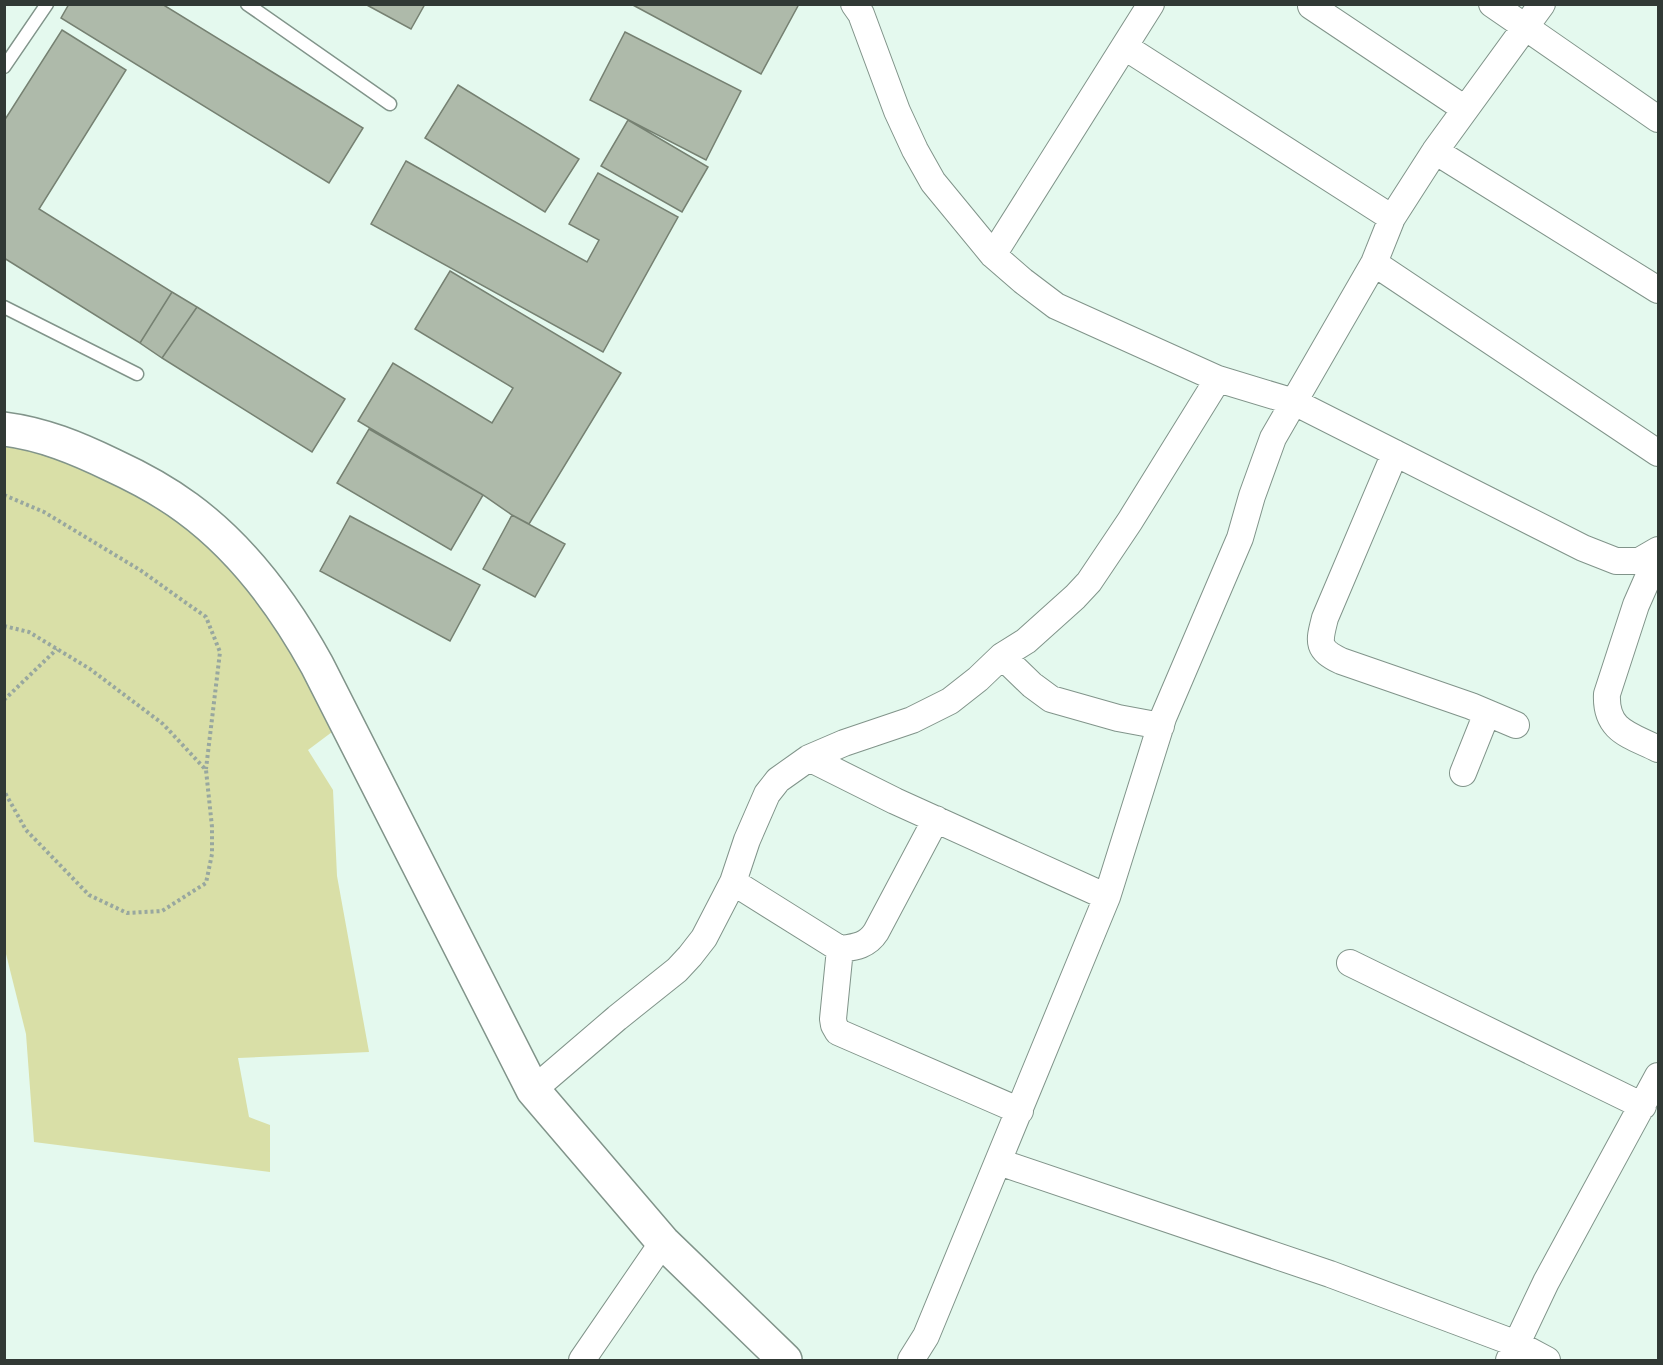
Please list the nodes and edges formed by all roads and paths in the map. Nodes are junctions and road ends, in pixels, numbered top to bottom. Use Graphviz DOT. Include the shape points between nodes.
graph roads {
  1 [pos="46,4"];
  2 [pos="247,4"];
  3 [pos="1151,4"];
  4 [pos="1492,4"];
  5 [pos="1542,4"];
  6 [pos="1311,6"];
  7 [pos="862,8"];
  8 [pos="1525,27"];
  9 [pos="1125,47"];
  10 [pos="4,67"];
  11 [pos="390,104"];
  12 [pos="1465,109"];
  13 [pos="1659,120"];
  14 [pos="1434,151"];
  15 [pos="1392,218"];
  16 [pos="993,255"];
  17 [pos="1374,263"];
  18 [pos="1659,290"];
  19 [pos="4,307"];
  20 [pos="137,374"];
  21 [pos="1218,379"];
  22 [pos="1294,402"];
  23 [pos="4,429"];
  24 [pos="1395,453"];
  25 [pos="1659,453"];
  26 [pos="4,495"];
  27 [pos="1659,550"];
  28 [pos="1659,555"];
  29 [pos="4,626"];
  30 [pos="57,649"];
  31 [pos="1002,656"];
  32 [pos="4,700"];
  33 [pos="1487,713"];
  34 [pos="1516,725"];
  35 [pos="1161,726"];
  36 [pos="1659,749"];
  37 [pos="809,758"];
  38 [pos="206,770"];
  39 [pos="1463,773"];
  40 [pos="4,790"];
  41 [pos="936,819"];
  42 [pos="733,882"];
  43 [pos="1107,897"];
  44 [pos="840,950"];
  45 [pos="1350,963"];
  46 [pos="1659,1076"];
  47 [pos="533,1090"];
  48 [pos="1642,1106"];
  49 [pos="1020,1111"];
  50 [pos="999,1162"];
  51 [pos="663,1242"];
  52 [pos="1513,1352"];
  53 [pos="582,1360"];
  54 [pos="785,1360"];
  55 [pos="911,1360"];
  56 [pos="1547,1360"];
  1 -- 10 [label="lane"];
  2 -- 11 [label="lane"];
  3 -- 9 [label="street"];
  4 -- 8 [label="street"];
  5 -- 8 [label="street"];
  6 -- 12 [label="street"];
  7 -- 16 [label="street" via="897,111 915,150 933,182"];
  8 -- 12 [label="street"];
  8 -- 13 [label="street"];
  9 -- 15 [label="street"];
  9 -- 16 [label="street"];
  12 -- 14 [label="street"];
  14 -- 15 [label="street"];
  14 -- 18 [label="street"];
  15 -- 17 [label="street"];
  16 -- 21 [label="street" via="1056,306"];
  17 -- 22 [label="street"];
  17 -- 25 [label="street"];
  19 -- 20 [label="lane"];
  21 -- 22 [label="street"];
  21 -- 31 [label="street" via="1089,582 1034,634"];
  22 -- 24 [label="street"];
  22 -- 35 [label="street" via="1273,438 1240,538"];
  23 -- 47 [label="main road" via="81,450 169,495 218,533 268,589 317,665"];
  24 -- 27 [label="street" via="1582,548 1616,561 1639,561"];
  24 -- 33 [label="street" via="1325,618 1321,648 1341,661"];
  26 -- 38 [label="path" via="44,512 140,570 206,617 220,652"];
  28 -- 36 [label="street" via="1636,605 1606,707 1610,720 1621,731"];
  29 -- 30 [label="path" via="29,632"];
  30 -- 32 [label="path"];
  30 -- 38 [label="path" via="163,724"];
  31 -- 35 [label="street" via="1051,699"];
  31 -- 37 [label="street" via="950,701 912,720"];
  33 -- 34 [label="street"];
  33 -- 39 [label="street"];
  35 -- 43 [label="street"];
  37 -- 41 [label="street"];
  37 -- 42 [label="street" via="778,780 767,794"];
  38 -- 40 [label="path" via="212,854 206,883 162,911 128,913 89,895 26,830"];
  41 -- 43 [label="street"];
  41 -- 44 [label="street" via="871,940"];
  42 -- 44 [label="street"];
  42 -- 47 [label="street" via="704,938 676,970"];
  43 -- 49 [label="street"];
  44 -- 49 [label="street" via="833,1019 838,1032"];
  45 -- 48 [label="street"];
  46 -- 48 [label="street"];
  47 -- 51 [label="main road"];
  48 -- 52 [label="street" via="1546,1282"];
  49 -- 50 [label="street"];
  50 -- 52 [label="street" via="1330,1274"];
  50 -- 55 [label="street" via="926,1336"];
  51 -- 53 [label="street"];
  51 -- 54 [label="main road"];
  52 -- 56 [label="street"];
}
